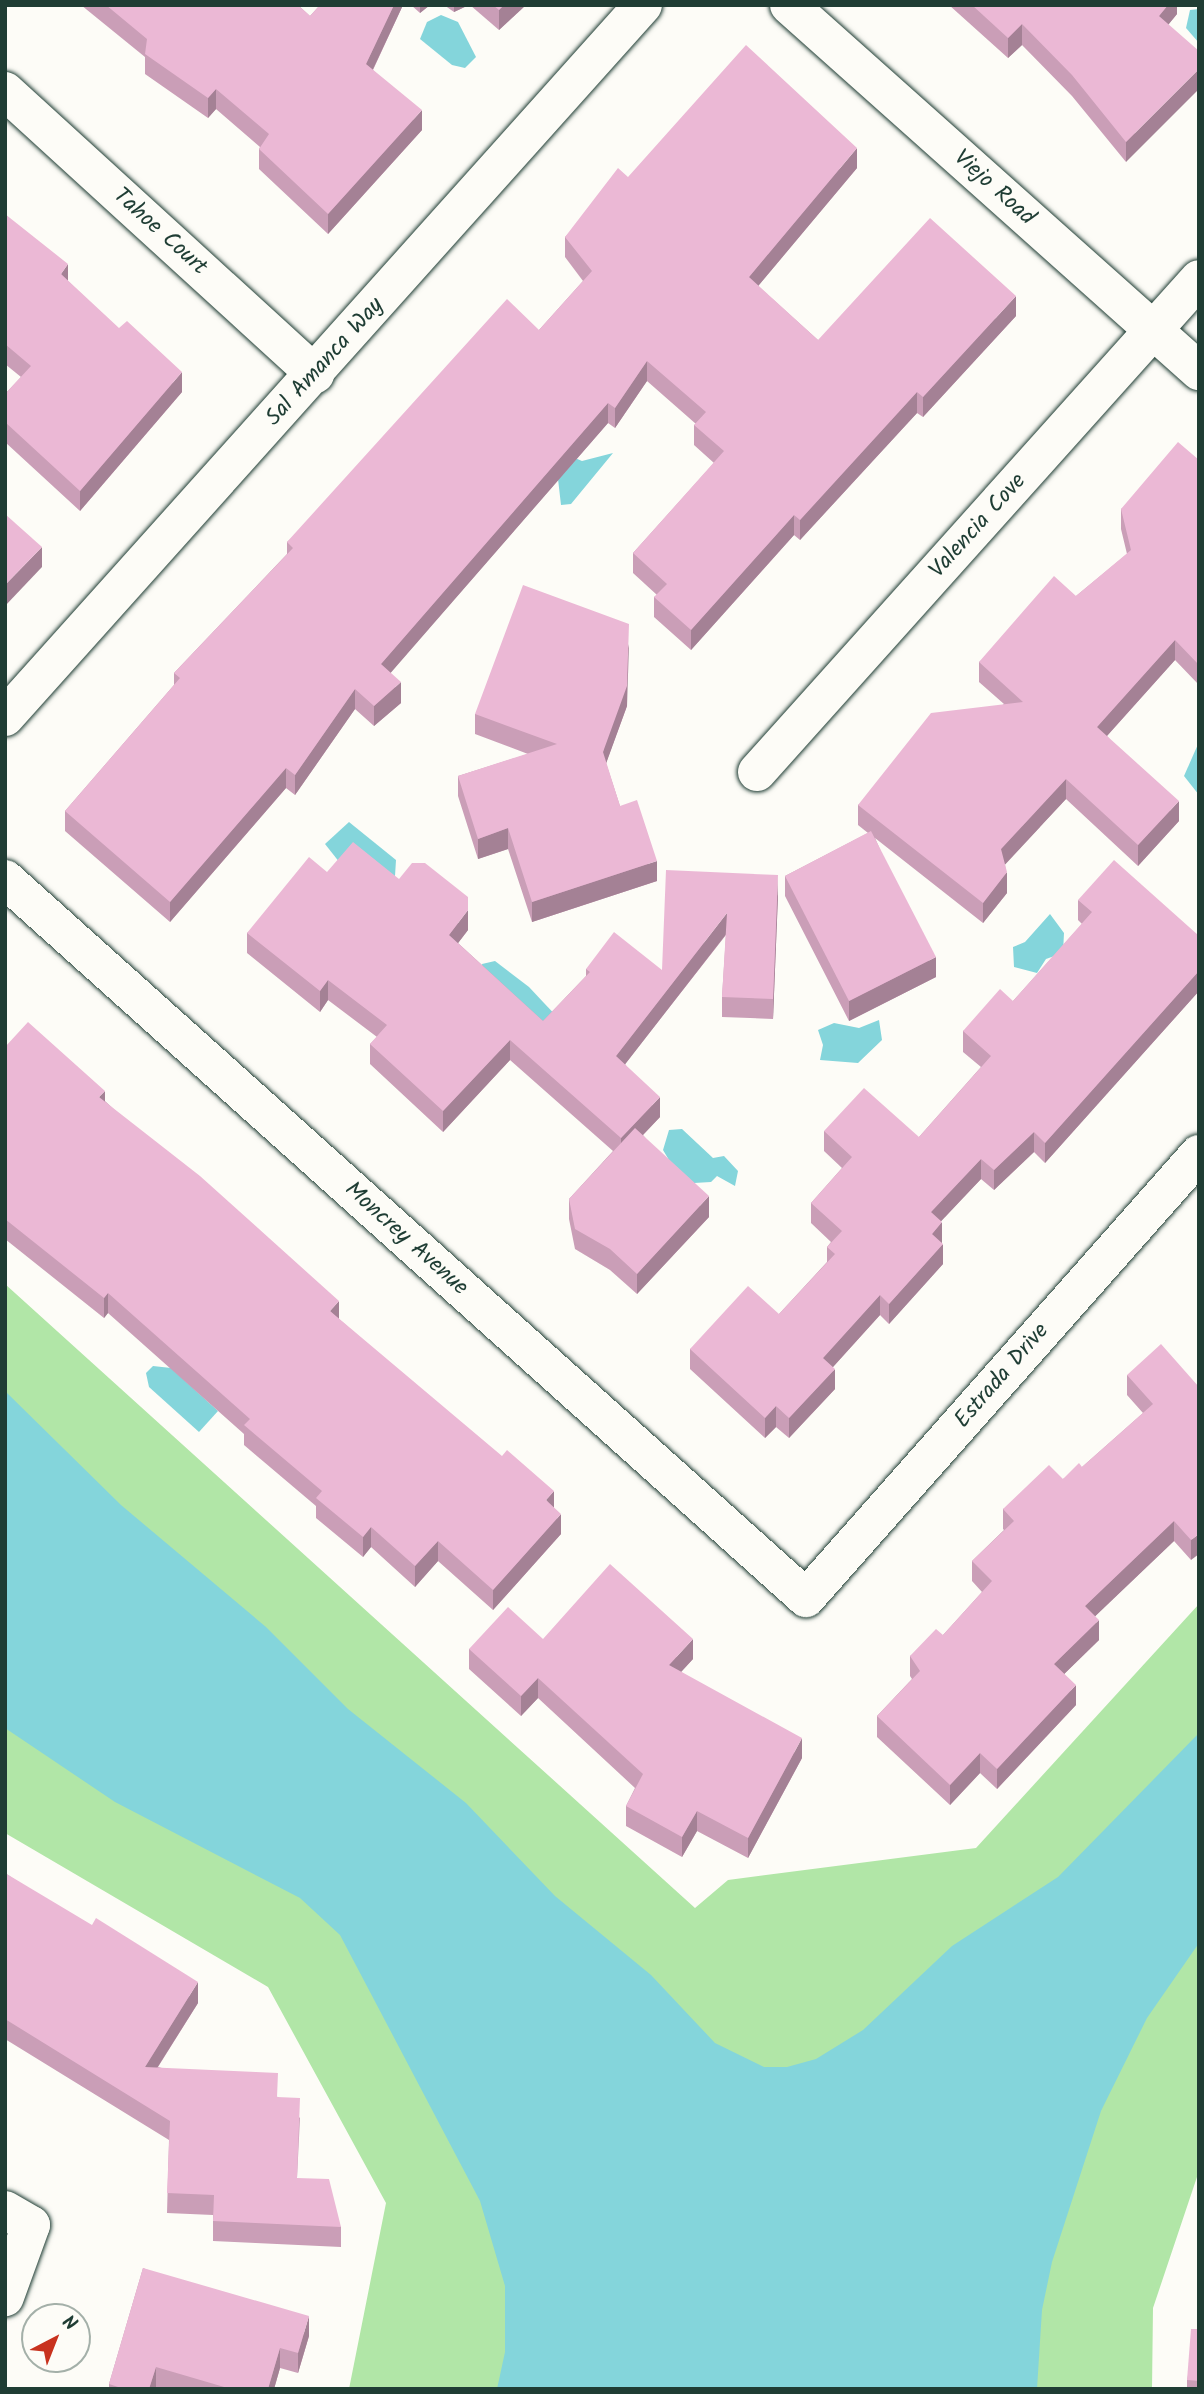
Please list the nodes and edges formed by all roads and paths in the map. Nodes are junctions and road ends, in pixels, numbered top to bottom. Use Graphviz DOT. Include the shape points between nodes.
graph roads {
  1 [pos="643,5"];
  2 [pos="789,5"];
  3 [pos="5,91"];
  4 [pos="1199,279"];
  5 [pos="1153,330"];
  6 [pos="1199,371"];
  7 [pos="315,374"];
  8 [pos="5,718"];
  9 [pos="757,772"];
  10 [pos="5,879"];
  11 [pos="1199,1154"];
  12 [pos="806,1598"];
  13 [pos="18,2217"];
  14 [pos="5,2297"];
  1 -- 7 [label="street, Sal Amanca Way"];
  2 -- 5 [label="street, Viejo Road"];
  3 -- 7 [label="street, Tahoe Court"];
  4 -- 5 [label="street, Valencia Cove"];
  5 -- 6 [label="street, Viejo Road"];
  5 -- 9 [label="street, Valencia Cove"];
  7 -- 8 [label="street, Sal Amanca Way"];
  10 -- 12 [label="street, Moncrey Avenue"];
  11 -- 12 [label="street, Estrada Drive"];
  13 -- 14 [label="street"];
}
